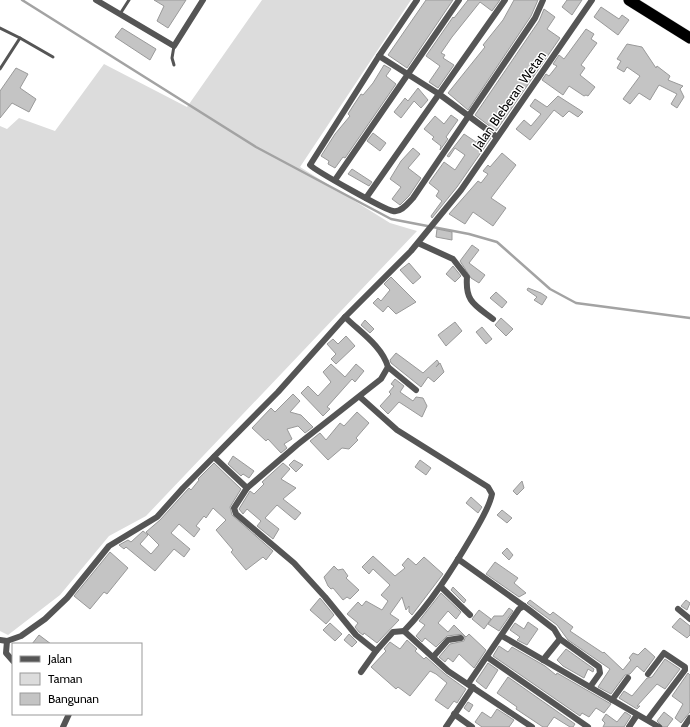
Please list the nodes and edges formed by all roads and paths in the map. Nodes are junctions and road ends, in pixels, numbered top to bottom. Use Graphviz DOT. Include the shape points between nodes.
graph roads {
  1 [pos="96,0"];
  2 [pos="129,0"];
  3 [pos="203,0"];
  4 [pos="417,0"];
  5 [pos="459,0"];
  6 [pos="505,0"];
  7 [pos="543,0"];
  8 [pos="592,0"];
  9 [pos="629,0"];
  10 [pos="120,14"];
  11 [pos="0,28"];
  12 [pos="20,38"];
  13 [pos="690,38"];
  14 [pos="174,46"];
  15 [pos="53,56"];
  16 [pos="379,56"];
  17 [pos="174,65"];
  18 [pos="0,69"];
  19 [pos="408,74"];
  20 [pos="439,94"];
  21 [pos="468,116"];
  22 [pos="497,137"];
  23 [pos="335,180"];
  24 [pos="366,198"];
  25 [pos="420,241"];
  26 [pos="344,317"];
  27 [pos="493,319"];
  28 [pos="388,367"];
  29 [pos="416,390"];
  30 [pos="360,397"];
  31 [pos="214,457"];
  32 [pos="247,488"];
  33 [pos="458,559"];
  34 [pos="441,587"];
  35 [pos="524,606"];
  36 [pos="678,609"];
  37 [pos="470,615"];
  38 [pos="690,619"];
  39 [pos="404,631"];
  40 [pos="502,636"];
  41 [pos="461,638"];
  42 [pos="560,639"];
  43 [pos="3,641"];
  44 [pos="376,651"];
  45 [pos="433,657"];
  46 [pos="487,657"];
  47 [pos="12,660"];
  48 [pos="543,660"];
  49 [pos="361,672"];
  50 [pos="648,674"];
  51 [pos="628,678"];
  52 [pos="470,686"];
  53 [pos="590,686"];
  54 [pos="612,700"];
  55 [pos="454,714"];
  56 [pos="68,715"];
  57 [pos="637,715"];
  58 [pos="690,718"];
  59 [pos="648,719"];
  60 [pos="62,727"];
  61 [pos="446,727"];
  62 [pos="472,727"];
  63 [pos="532,727"];
  64 [pos="588,727"];
  65 [pos="629,727"];
  66 [pos="660,727"];
  67 [pos="684,727"];
  1 -- 10 [label="street"];
  2 -- 10 [label="lane"];
  3 -- 14 [label="street"];
  4 -- 16 [label="street"];
  5 -- 19 [label="street"];
  6 -- 20 [label="street"];
  7 -- 21 [label="street" via="535,18"];
  8 -- 22 [label="street, Jalan Bleberan Wetan"];
  9 -- 13 [label="highway"];
  10 -- 14 [label="street"];
  11 -- 12 [label="lane"];
  12 -- 15 [label="lane"];
  12 -- 18 [label="lane"];
  14 -- 17 [label="lane"];
  16 -- 19 [label="street"];
  16 -- 23 [label="street" via="311,162 313,168"];
  19 -- 20 [label="street"];
  19 -- 23 [label="street"];
  20 -- 21 [label="street"];
  20 -- 24 [label="street"];
  21 -- 22 [label="street"];
  21 -- 24 [label="street" via="413,198 402,208 392,211"];
  22 -- 25 [label="street, Jalan Bleberan Wetan" via="444,212"];
  23 -- 24 [label="street"];
  25 -- 26 [label="street, Jalan Bleberan Wetan"];
  25 -- 27 [label="street" via="453,259 467,277 466,292 471,301"];
  26 -- 28 [label="street" via="376,346"];
  26 -- 31 [label="street, Jalan Bleberan Wetan" via="278,392"];
  28 -- 29 [label="street"];
  28 -- 30 [label="street" via="381,379"];
  30 -- 32 [label="street" via="297,445"];
  30 -- 33 [label="street" via="388,423 490,490 492,494 489,505"];
  31 -- 32 [label="street"];
  31 -- 43 [label="street, Jalan Bleberan Wetan" via="157,517 109,546 53,612 21,636"];
  32 -- 44 [label="street" via="234,508 236,514 294,563 356,635"];
  33 -- 34 [label="street"];
  33 -- 35 [label="street"];
  34 -- 37 [label="street"];
  34 -- 39 [label="street"];
  35 -- 40 [label="street" via="519,609"];
  35 -- 42 [label="street" via="554,629"];
  36 -- 38 [label="street"];
  39 -- 44 [label="street" via="393,632"];
  39 -- 45 [label="street"];
  40 -- 46 [label="street"];
  40 -- 48 [label="street"];
  41 -- 45 [label="street" via="448,640"];
  42 -- 48 [label="street"];
  42 -- 53 [label="street" via="601,670"];
  43 -- 47 [label="street" via="6,653"];
  44 -- 49 [label="street"];
  45 -- 52 [label="street"];
  46 -- 52 [label="street"];
  46 -- 64 [label="street"];
  48 -- 53 [label="street"];
  50 -- 59 [label="street" via="664,653 685,667"];
  51 -- 54 [label="street"];
  52 -- 55 [label="street"];
  52 -- 63 [label="street"];
  53 -- 54 [label="street"];
  54 -- 57 [label="street"];
  55 -- 61 [label="street"];
  55 -- 62 [label="street"];
  56 -- 60 [label="street"];
  57 -- 59 [label="street"];
  57 -- 65 [label="street"];
  58 -- 67 [label="street"];
  59 -- 66 [label="street"];
}
